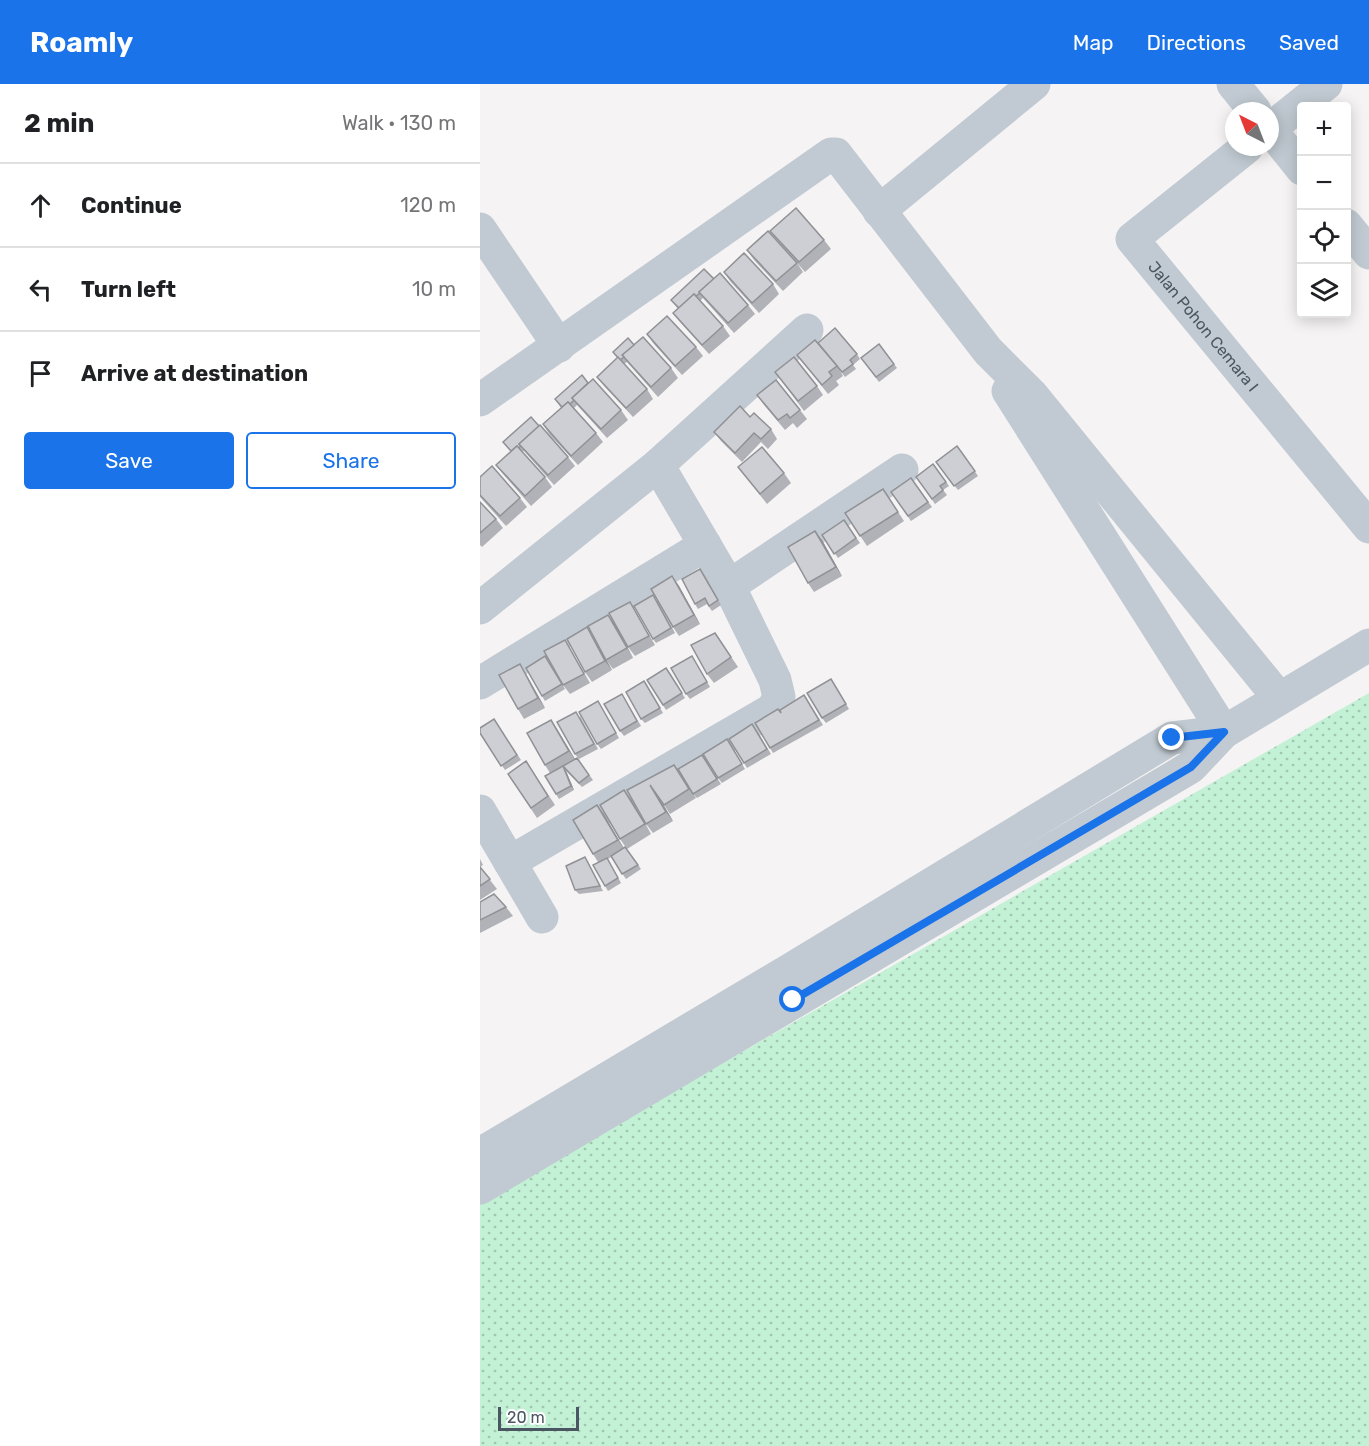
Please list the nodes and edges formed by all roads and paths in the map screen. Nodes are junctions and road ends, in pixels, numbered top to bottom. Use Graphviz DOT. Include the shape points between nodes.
graph roads {
  1 [pos="1034,84"];
  2 [pos="1233,84"];
  3 [pos="1326,84"];
  4 [pos="1248,102"];
  5 [pos="1279,122"];
  6 [pos="1279,140"];
  7 [pos="1236,156"];
  8 [pos="1297,163"];
  9 [pos="879,211"];
  10 [pos="480,229"];
  11 [pos="1351,230"];
  12 [pos="1369,253"];
  13 [pos="807,330"];
  14 [pos="559,346"];
  15 [pos="988,351"];
  16 [pos="480,400"];
  17 [pos="658,465"];
  18 [pos="902,470"];
  19 [pos="1369,527"];
  20 [pos="705,545"];
  21 [pos="729,586"];
  22 [pos="480,608"];
  23 [pos="1369,645"];
  24 [pos="480,684"];
  25 [pos="1279,698"];
  26 [pos="1224,732"];
  27 [pos="480,811"];
  28 [pos="510,862"];
  29 [pos="542,917"];
  30 [pos="480,1154"];
  31 [pos="480,1188"];
  1 -- 9 [label="street"];
  2 -- 4 [label="street"];
  3 -- 5 [label="street"];
  6 -- 8 [label="street"];
  7 -- 19 [label="street, Jalan Pohon Cemara I" via="1132,238"];
  9 -- 14 [label="street" via="840,158 831,154"];
  9 -- 15 [label="street"];
  10 -- 14 [label="street"];
  11 -- 12 [label="street"];
  13 -- 17 [label="street"];
  14 -- 16 [label="street"];
  15 -- 25 [label="street" via="1032,394"];
  15 -- 26 [label="street" via="1016,405"];
  17 -- 20 [label="street"];
  17 -- 22 [label="street"];
  18 -- 21 [label="street"];
  20 -- 21 [label="street"];
  20 -- 24 [label="street"];
  21 -- 28 [label="street" via="775,680 778,697 773,710"];
  23 -- 25 [label="street"];
  25 -- 26 [label="street"];
  26 -- 30 [label="street" via="1172,738"];
  26 -- 31 [label="street" via="1191,767"];
  27 -- 28 [label="street"];
  28 -- 29 [label="street"];
}
